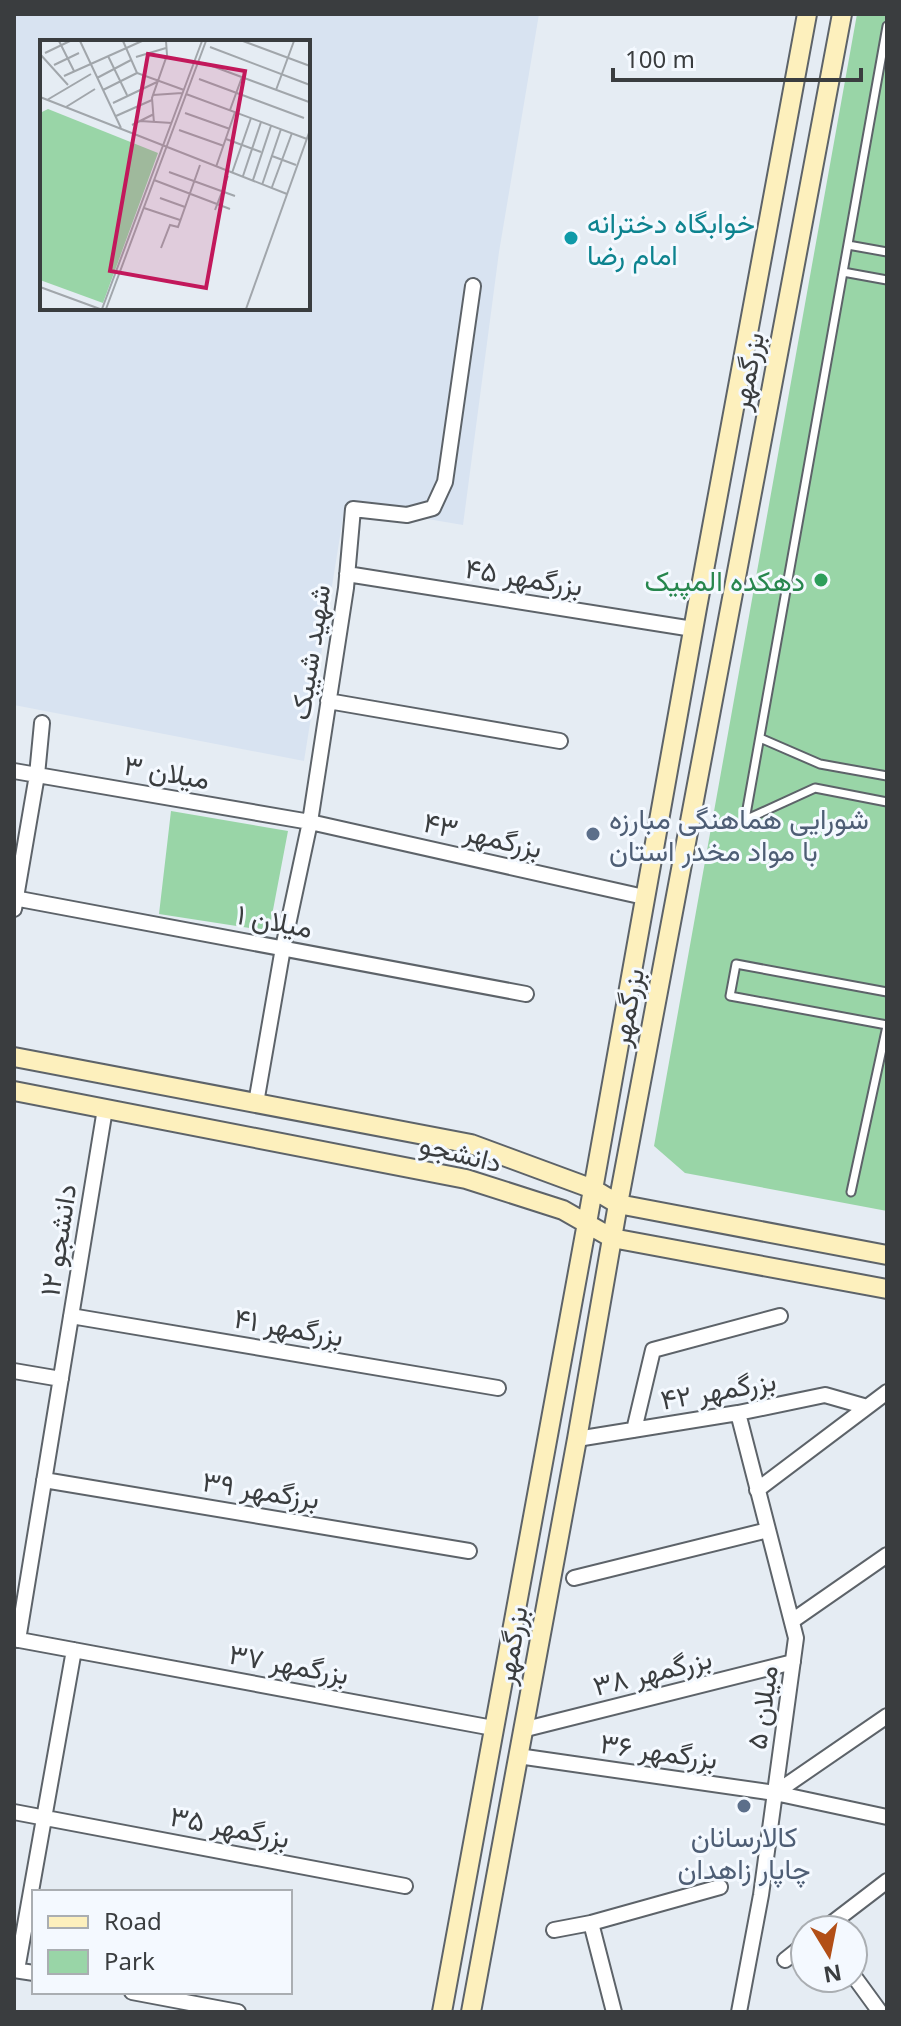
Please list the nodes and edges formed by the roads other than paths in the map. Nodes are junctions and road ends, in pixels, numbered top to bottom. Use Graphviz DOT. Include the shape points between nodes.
graph roads {
  1 [pos="807,14"];
  2 [pos="842,14"];
  3 [pos="887,26"];
  4 [pos="770,212"];
  5 [pos="803,219"];
  6 [pos="848,245"];
  7 [pos="887,252"];
  8 [pos="843,272"];
  9 [pos="887,280"];
  10 [pos="473,286"];
  11 [pos="347,574"];
  12 [pos="697,608"];
  13 [pos="729,615"];
  14 [pos="693,629"];
  15 [pos="328,701"];
  16 [pos="42,723"];
  17 [pos="760,738"];
  18 [pos="560,741"];
  19 [pos="14,771"];
  20 [pos="37,775"];
  21 [pos="887,776"];
  22 [pos="887,802"];
  23 [pos="310,822"];
  24 [pos="644,897"];
  25 [pos="15,902"];
  26 [pos="283,948"];
  27 [pos="887,992"];
  28 [pos="526,994"];
  29 [pos="887,1026"];
  30 [pos="14,1057"];
  31 [pos="14,1091"];
  32 [pos="256,1103"];
  33 [pos="105,1109"];
  34 [pos="593,1189"];
  35 [pos="851,1192"];
  36 [pos="618,1204"];
  37 [pos="587,1223"];
  38 [pos="612,1238"];
  39 [pos="887,1255"];
  40 [pos="887,1289"];
  41 [pos="71,1316"];
  42 [pos="780,1316"];
  43 [pos="14,1371"];
  44 [pos="61,1379"];
  45 [pos="498,1388"];
  46 [pos="887,1392"];
  47 [pos="867,1407"];
  48 [pos="738,1413"];
  49 [pos="634,1430"];
  50 [pos="577,1439"];
  51 [pos="44,1480"];
  52 [pos="757,1490"];
  53 [pos="768,1530"];
  54 [pos="469,1551"];
  55 [pos="887,1555"];
  56 [pos="574,1578"];
  57 [pos="792,1621"];
  58 [pos="16,1639"];
  59 [pos="74,1650"];
  60 [pos="793,1662"];
  61 [pos="887,1716"];
  62 [pos="493,1728"];
  63 [pos="522,1730"];
  64 [pos="518,1756"];
  65 [pos="775,1793"];
  66 [pos="14,1812"];
  67 [pos="45,1817"];
  68 [pos="887,1817"];
  69 [pos="887,1881"];
  70 [pos="405,1886"];
  71 [pos="720,1887"];
  72 [pos="844,1914"];
  73 [pos="591,1923"];
  74 [pos="554,1930"];
  75 [pos="789,1957"];
  76 [pos="785,1960"];
  77 [pos="16,1970"];
  78 [pos="143,1994"];
  79 [pos="867,1994"];
  80 [pos="238,2012"];
  81 [pos="442,2012"];
  82 [pos="471,2012"];
  83 [pos="614,2012"];
  84 [pos="739,2012"];
  85 [pos="880,2012"];
  1 -- 4 [label="street, بزرگمهر"];
  2 -- 5 [label="street, بزرگمهر"];
  3 -- 6 [label="lane"];
  4 -- 5 [label="street"];
  4 -- 12 [label="street, بزرگمهر"];
  5 -- 13 [label="street, بزرگمهر"];
  6 -- 7 [label="lane"];
  6 -- 8 [label="lane"];
  8 -- 9 [label="lane"];
  8 -- 17 [label="lane"];
  10 -- 11 [label="street, شهید شیبک" via="445,482 433,508 407,515 353,509"];
  11 -- 14 [label="street, بزرگمهر ۴۵"];
  11 -- 15 [label="street, شهید شیبک"];
  12 -- 13 [label="street"];
  12 -- 14 [label="street, بزرگمهر"];
  13 -- 36 [label="street, بزرگمهر"];
  14 -- 24 [label="street, بزرگمهر"];
  15 -- 18 [label="street"];
  15 -- 23 [label="street, شهید شیبک"];
  16 -- 20 [label="street"];
  17 -- 21 [label="lane" via="820,764"];
  17 -- 22 [label="lane" via="745,820 815,788"];
  19 -- 20 [label="street, میلان ۳"];
  20 -- 23 [label="street, میلان ۳"];
  20 -- 25 [label="street"];
  23 -- 24 [label="street, بزرگمهر ۴۳"];
  23 -- 26 [label="street, شهید شیبک"];
  24 -- 34 [label="street, بزرگمهر"];
  25 -- 26 [label="street, میلان ۱"];
  26 -- 28 [label="street, میلان ۱"];
  26 -- 32 [label="street, شهید شیبک"];
  27 -- 29 [label="lane" via="736,964 730,996"];
  29 -- 35 [label="lane"];
  30 -- 32 [label="street, دانشجو"];
  31 -- 33 [label="street, دانشجو"];
  32 -- 34 [label="street, دانشجو" via="471,1144"];
  33 -- 37 [label="street, دانشجو" via="466,1179 563,1210"];
  33 -- 41 [label="street, دانشجو ۱۲"];
  34 -- 36 [label="street, دانشجو"];
  34 -- 37 [label="street, بزرگمهر"];
  36 -- 38 [label="street, بزرگمهر"];
  36 -- 39 [label="street, دانشجو"];
  37 -- 38 [label="street, دانشجو"];
  37 -- 62 [label="street, بزرگمهر"];
  38 -- 40 [label="street, دانشجو"];
  38 -- 50 [label="street, بزرگمهر"];
  41 -- 44 [label="street, دانشجو ۱۲"];
  41 -- 45 [label="street, بزرگمهر ۴۱"];
  42 -- 49 [label="street" via="653,1350"];
  43 -- 44 [label="street"];
  44 -- 51 [label="street, دانشجو ۱۲"];
  46 -- 47 [label="street"];
  47 -- 48 [label="street, بزرگمهر ۴۲" via="825,1395"];
  47 -- 52 [label="street"];
  48 -- 49 [label="street, بزرگمهر ۴۲"];
  48 -- 52 [label="street, میلان ۵"];
  49 -- 50 [label="street, بزرگمهر ۴۲"];
  50 -- 63 [label="street, بزرگمهر"];
  51 -- 54 [label="street, برزگمهر ۳۹"];
  51 -- 58 [label="street, دانشجو ۱۲"];
  52 -- 53 [label="street, میلان ۵"];
  53 -- 56 [label="street"];
  53 -- 57 [label="street, میلان ۵"];
  55 -- 57 [label="street"];
  57 -- 60 [label="street, میلان ۵"];
  58 -- 59 [label="street, بزرگمهر ۳۷"];
  59 -- 62 [label="street, بزرگمهر ۳۷"];
  59 -- 67 [label="street"];
  60 -- 63 [label="street, بزرگمهر ۳۸"];
  60 -- 65 [label="street, میلان ۵"];
  61 -- 65 [label="street"];
  62 -- 81 [label="street, بزرگمهر"];
  63 -- 64 [label="street, بزرگمهر"];
  64 -- 65 [label="street, بزرگمهر ۳۶"];
  64 -- 82 [label="street, بزرگمهر"];
  65 -- 68 [label="street, بزرگمهر ۳۶"];
  65 -- 84 [label="street, میلان ۵"];
  66 -- 67 [label="street, بزرگمهر ۳۵"];
  67 -- 70 [label="street, بزرگمهر ۳۵"];
  67 -- 77 [label="street"];
  69 -- 72 [label="street"];
  71 -- 73 [label="street"];
  73 -- 74 [label="street"];
  73 -- 83 [label="street"];
  75 -- 76 [label="street"];
  78 -- 80 [label="street"];
  79 -- 85 [label="street"];
}
